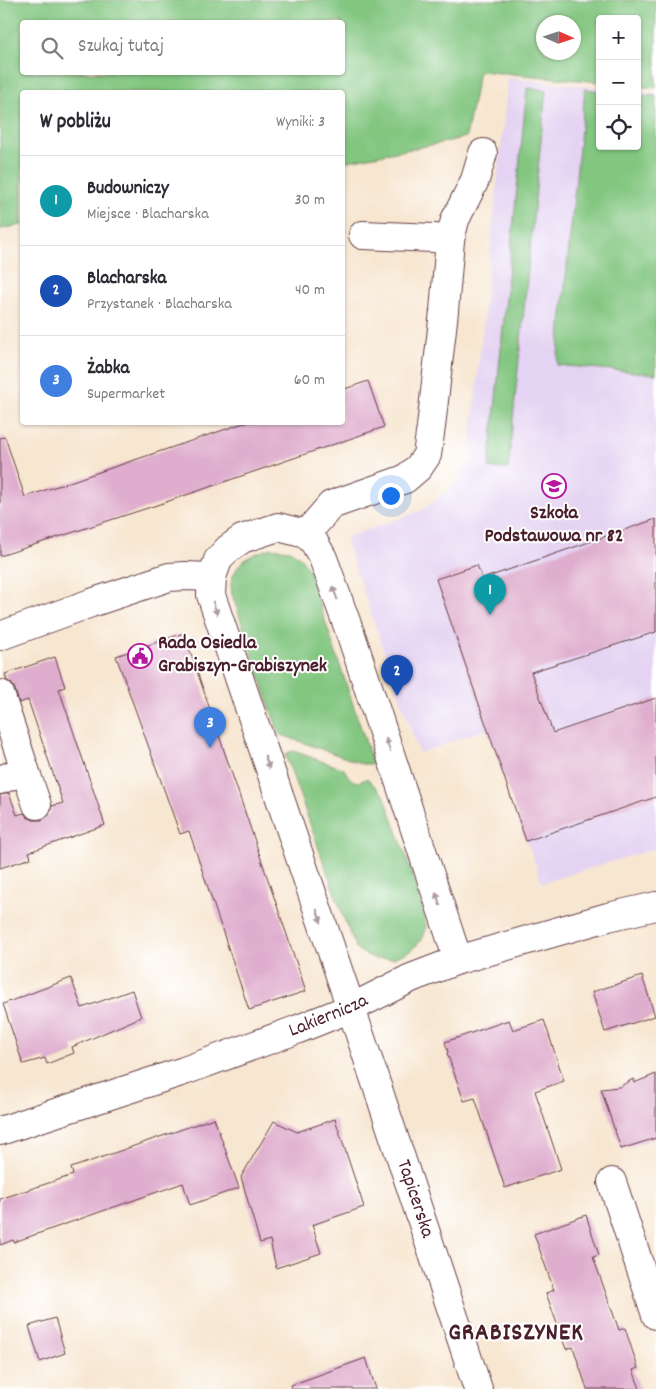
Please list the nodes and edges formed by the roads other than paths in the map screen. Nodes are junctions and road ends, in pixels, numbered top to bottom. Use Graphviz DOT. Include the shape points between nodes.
graph roads {
  1 [pos="483,152"];
  2 [pos="363,235"];
  3 [pos="450,240"];
  4 [pos="306,534"];
  5 [pos="212,577"];
  6 [pos="0,636"];
  7 [pos="0,694"];
  8 [pos="25,770"];
  9 [pos="0,780"];
  10 [pos="38,806"];
  11 [pos="656,906"];
  12 [pos="458,960"];
  13 [pos="352,1008"];
  14 [pos="0,1131"];
  15 [pos="612,1182"];
  16 [pos="656,1315"];
  17 [pos="478,1389"];
  1 -- 3 [label="street" via="476,180 455,220"];
  2 -- 3 [label="street"];
  3 -- 4 [label="street" via="427,454 419,467 405,479 332,505"];
  4 -- 5 [label="street" via="278,527 242,539 218,560"];
  12 -- 4 [label="street, one-way" via="352,638 323,558"];
  5 -- 6 [label="street" via="169,577"];
  5 -- 13 [label="street, Tapicerska, one-way" via="211,596"];
  7 -- 8 [label="street"];
  8 -- 9 [label="street"];
  8 -- 10 [label="street"];
  11 -- 12 [label="street, Lakiernicza"];
  12 -- 13 [label="street, Lakiernicza" via="411,978"];
  13 -- 14 [label="street, Lakiernicza" via="184,1071"];
  13 -- 17 [label="street, Tapicerska"];
  15 -- 16 [label="street"];
}
